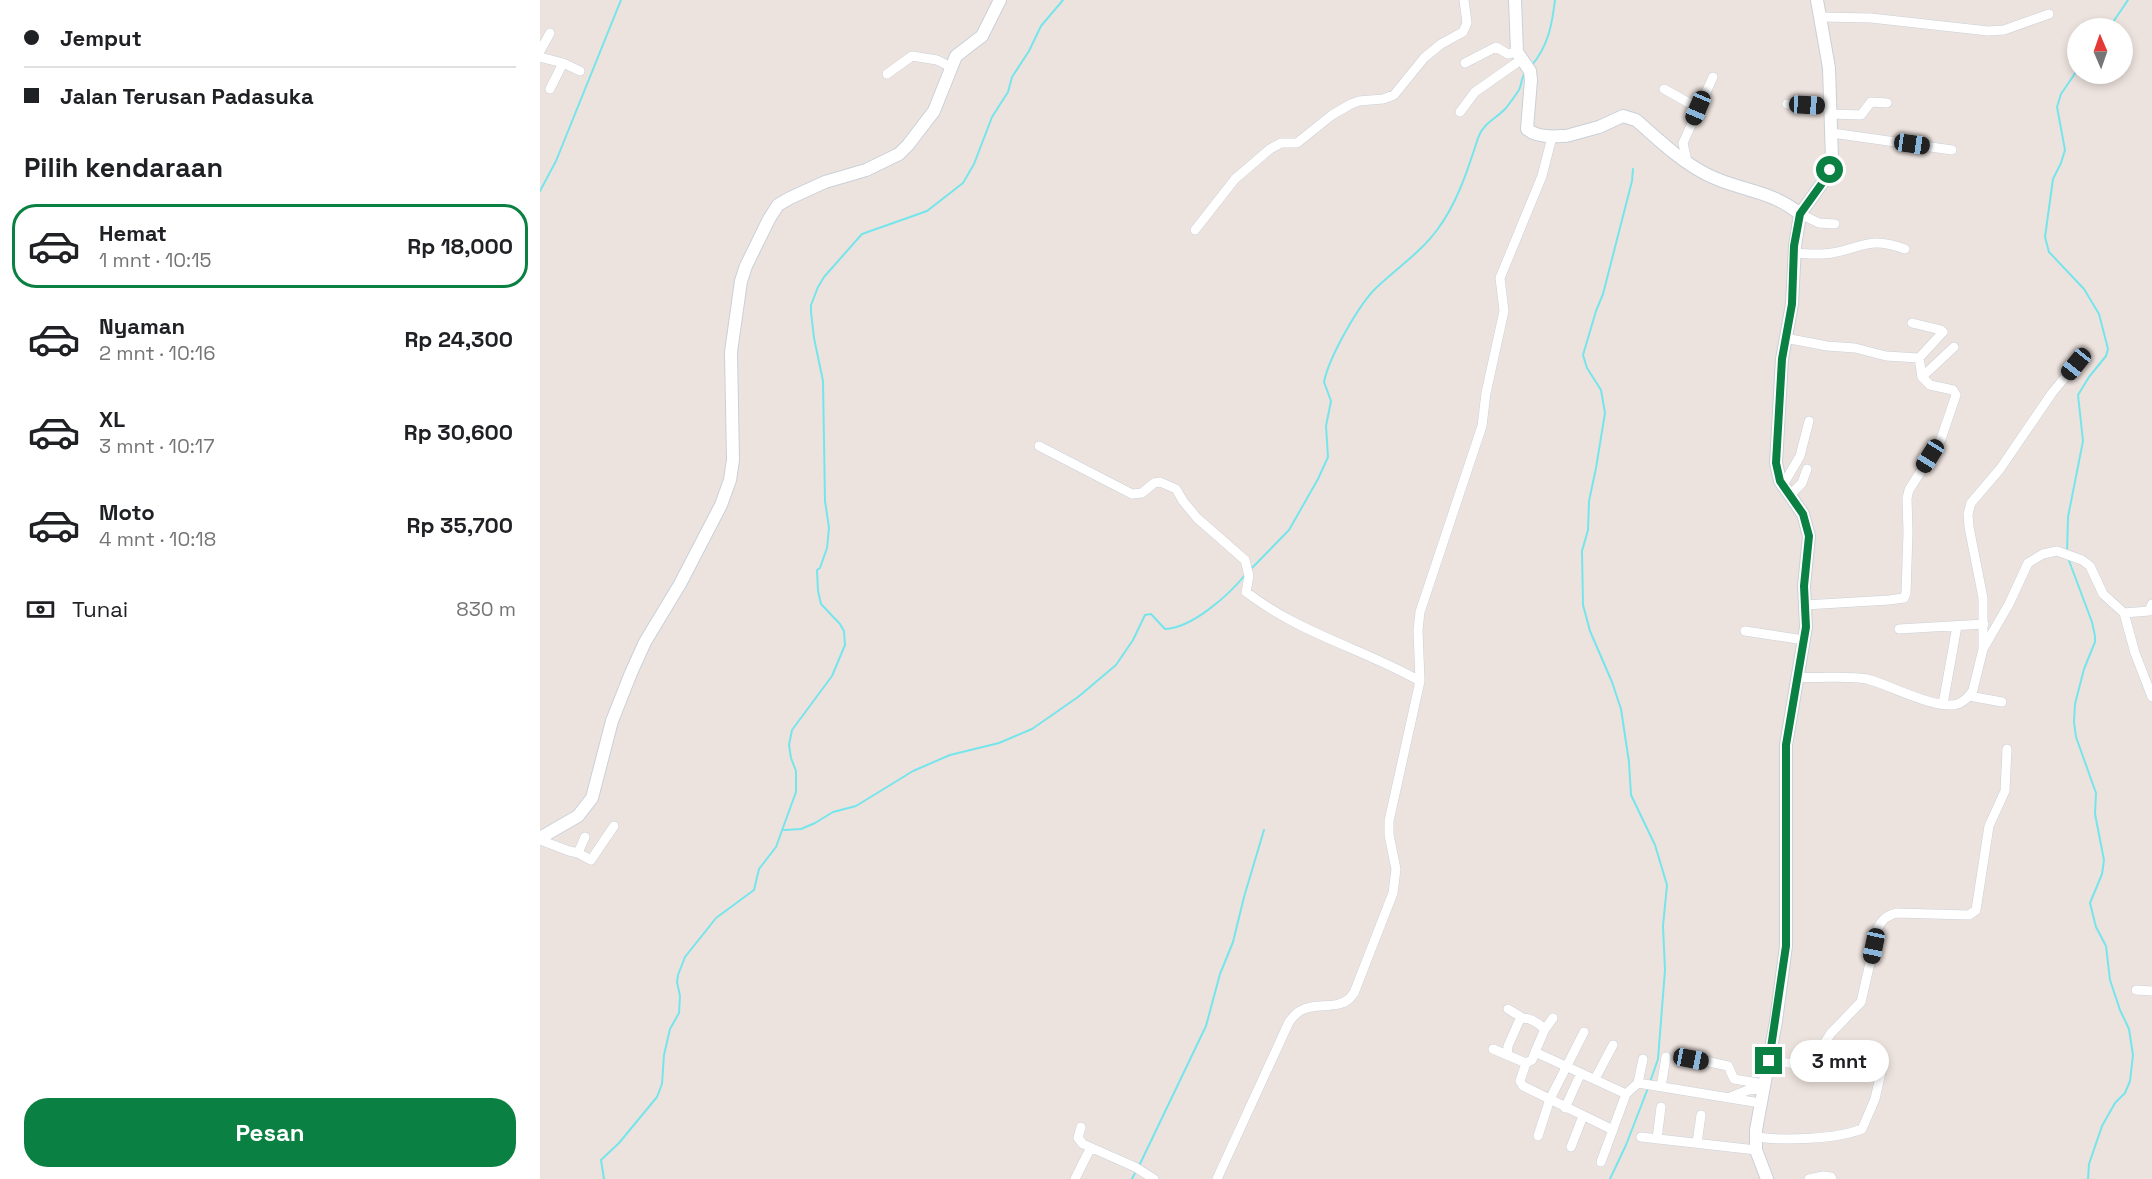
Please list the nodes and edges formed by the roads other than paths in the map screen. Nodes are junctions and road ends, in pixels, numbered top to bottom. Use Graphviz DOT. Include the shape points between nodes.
graph roads {
  1 [pos="1000,0"];
  2 [pos="1464,0"];
  3 [pos="1515,0"];
  4 [pos="1817,0"];
  5 [pos="2049,14"];
  6 [pos="1821,17"];
  7 [pos="550,33"];
  8 [pos="540,51"];
  9 [pos="1519,56"];
  10 [pos="540,57"];
  11 [pos="563,63"];
  12 [pos="1465,63"];
  13 [pos="951,67"];
  14 [pos="580,71"];
  15 [pos="887,74"];
  16 [pos="1713,77"];
  17 [pos="550,89"];
  18 [pos="1664,89"];
  19 [pos="1887,103"];
  20 [pos="1787,104"];
  21 [pos="1698,108"];
  22 [pos="1831,110"];
  23 [pos="1460,112"];
  24 [pos="1832,133"];
  25 [pos="1560,136"];
  26 [pos="1952,150"];
  27 [pos="1688,164"];
  28 [pos="1800,214"];
  29 [pos="1835,224"];
  30 [pos="1195,230"];
  31 [pos="1905,249"];
  32 [pos="1794,253"];
  33 [pos="1912,323"];
  34 [pos="1785,338"];
  35 [pos="1954,347"];
  36 [pos="1918,358"];
  37 [pos="2076,364"];
  38 [pos="1922,377"];
  39 [pos="1809,421"];
  40 [pos="1039,446"];
  41 [pos="1807,469"];
  42 [pos="1786,490"];
  43 [pos="1805,605"];
  44 [pos="2151,609"];
  45 [pos="2124,613"];
  46 [pos="1984,624"];
  47 [pos="1957,626"];
  48 [pos="1899,629"];
  49 [pos="1745,631"];
  50 [pos="1804,640"];
  51 [pos="1983,649"];
  52 [pos="1797,677"];
  53 [pos="1420,681"];
  54 [pos="1969,696"];
  55 [pos="2152,697"];
  56 [pos="2002,702"];
  57 [pos="1943,704"];
  58 [pos="2007,749"];
  59 [pos="614,826"];
  60 [pos="585,837"];
  61 [pos="540,839"];
  62 [pos="579,853"];
  63 [pos="2136,990"];
  64 [pos="2152,991"];
  65 [pos="1508,1009"];
  66 [pos="1523,1018"];
  67 [pos="1553,1018"];
  68 [pos="1545,1029"];
  69 [pos="1584,1032"];
  70 [pos="1613,1046"];
  71 [pos="1493,1049"];
  72 [pos="1535,1052"];
  73 [pos="1507,1055"];
  74 [pos="1666,1057"];
  75 [pos="1643,1059"];
  76 [pos="1691,1059"];
  77 [pos="1769,1061"];
  78 [pos="1526,1063"];
  79 [pos="1565,1066"];
  80 [pos="1882,1068"];
  81 [pos="1581,1073"];
  82 [pos="1595,1079"];
  83 [pos="1638,1083"];
  84 [pos="1661,1087"];
  85 [pos="1764,1087"];
  86 [pos="1626,1094"];
  87 [pos="1550,1099"];
  88 [pos="1725,1099"];
  89 [pos="1760,1104"];
  90 [pos="1661,1107"];
  91 [pos="1565,1108"];
  92 [pos="1701,1115"];
  93 [pos="1583,1116"];
  94 [pos="1081,1127"];
  95 [pos="1613,1130"];
  96 [pos="1538,1136"];
  97 [pos="1641,1137"];
  98 [pos="1657,1139"];
  99 [pos="1697,1143"];
  100 [pos="1756,1143"];
  101 [pos="1571,1147"];
  102 [pos="1090,1149"];
  103 [pos="1601,1162"];
  104 [pos="1075,1179"];
  105 [pos="1154,1179"];
  106 [pos="1217,1179"];
  107 [pos="1767,1179"];
  108 [pos="1809,1179"];
  109 [pos="1832,1179"];
  1 -- 13 [label="street" via="982,36 961,51"];
  2 -- 30 [label="street" via="1467,23 1463,32 1424,58 1394,95 1351,104 1297,143 1281,143 1270,149 1235,179"];
  3 -- 9 [label="street"];
  4 -- 6 [label="street"];
  5 -- 6 [label="street" via="2004,30 1988,31 1870,18"];
  6 -- 22 [label="street"];
  7 -- 8 [label="street"];
  9 -- 12 [label="street" via="1497,47"];
  9 -- 23 [label="street" via="1475,92"];
  9 -- 25 [label="street" via="1530,71 1531,80 1527,129"];
  10 -- 11 [label="street"];
  11 -- 14 [label="street"];
  11 -- 17 [label="street"];
  13 -- 15 [label="street" via="912,56"];
  13 -- 61 [label="street" via="934,111 899,154 790,198 778,205 766,225 741,281 731,352 733,460 721,505 631,673 612,721 592,798 578,816"];
  16 -- 21 [label="street"];
  18 -- 21 [label="street"];
  19 -- 22 [label="street" via="1871,102 1862,115"];
  20 -- 22 [label="street"];
  21 -- 27 [label="street" via="1683,143"];
  22 -- 24 [label="street"];
  24 -- 26 [label="street"];
  24 -- 28 [label="street" via="1830,170"];
  25 -- 27 [label="street" via="1630,117"];
  25 -- 53 [label="street" via="1500,278 1504,311 1482,426 1420,612"];
  27 -- 28 [label="street" via="1708,175 1769,195"];
  28 -- 29 [label="street"];
  28 -- 32 [label="street"];
  31 -- 32 [label="street" via="1879,242 1832,253"];
  32 -- 34 [label="street" via="1792,304"];
  33 -- 36 [label="street" via="1943,332"];
  34 -- 36 [label="street"];
  34 -- 42 [label="street" via="1776,463"];
  35 -- 38 [label="street"];
  36 -- 38 [label="street"];
  37 -- 46 [label="street" via="1971,503 1969,527"];
  38 -- 43 [label="street" via="1930,385 1953,390 1956,395 1941,439 1909,490 1906,593 1901,600"];
  39 -- 42 [label="street"];
  40 -- 53 [label="street" via="1132,494 1142,494 1160,482 1176,489 1197,518 1245,560 1249,576 1246,592 1295,624"];
  41 -- 42 [label="street" via="1802,483"];
  42 -- 43 [label="street" via="1803,514 1808,531"];
  43 -- 50 [label="street"];
  44 -- 45 [label="street"];
  45 -- 51 [label="street" via="2103,594 2090,566 2050,551 2028,564"];
  45 -- 55 [label="street"];
  46 -- 47 [label="street"];
  46 -- 51 [label="street"];
  47 -- 48 [label="street"];
  47 -- 57 [label="street"];
  49 -- 50 [label="street"];
  50 -- 52 [label="street"];
  51 -- 54 [label="street"];
  52 -- 57 [label="street" via="1868,680"];
  52 -- 77 [label="street" via="1786,745 1786,946"];
  53 -- 106 [label="street" via="1389,821 1396,869 1391,902 1350,999 1299,1011 1289,1022"];
  54 -- 56 [label="street"];
  54 -- 57 [label="street" via="1959,704"];
  58 -- 77 [label="street" via="2005,791 1989,826 1976,910 1969,915 1888,916 1878,928 1861,1002 1831,1033 1812,1063"];
  59 -- 62 [label="street" via="591,860"];
  60 -- 62 [label="street"];
  61 -- 62 [label="street"];
  63 -- 64 [label="street"];
  65 -- 66 [label="street"];
  66 -- 68 [label="street"];
  66 -- 73 [label="street"];
  67 -- 68 [label="street"];
  68 -- 72 [label="street"];
  69 -- 79 [label="street"];
  70 -- 82 [label="street"];
  71 -- 73 [label="street"];
  72 -- 78 [label="street"];
  72 -- 79 [label="street"];
  73 -- 78 [label="street"];
  74 -- 84 [label="street"];
  75 -- 83 [label="street"];
  76 -- 85 [label="street" via="1728,1066 1734,1079"];
  77 -- 85 [label="street"];
  78 -- 87 [label="street" via="1521,1084"];
  79 -- 81 [label="street"];
  79 -- 87 [label="street"];
  80 -- 100 [label="street" via="1875,1099 1862,1129"];
  81 -- 82 [label="street"];
  81 -- 91 [label="street"];
  82 -- 86 [label="street"];
  83 -- 84 [label="street"];
  83 -- 86 [label="street"];
  84 -- 88 [label="street"];
  85 -- 88 [label="street"];
  85 -- 89 [label="street"];
  86 -- 95 [label="street"];
  87 -- 91 [label="street"];
  87 -- 96 [label="street"];
  88 -- 89 [label="street"];
  89 -- 100 [label="street"];
  90 -- 98 [label="street"];
  91 -- 93 [label="street"];
  92 -- 99 [label="street"];
  93 -- 95 [label="street"];
  93 -- 101 [label="street"];
  94 -- 102 [label="street" via="1078,1138"];
  95 -- 103 [label="street"];
  97 -- 98 [label="street"];
  98 -- 99 [label="street"];
  99 -- 100 [label="street"];
  100 -- 107 [label="street"];
  102 -- 104 [label="street"];
  102 -- 105 [label="street" via="1125,1162"];
  108 -- 109 [label="street"];
}
